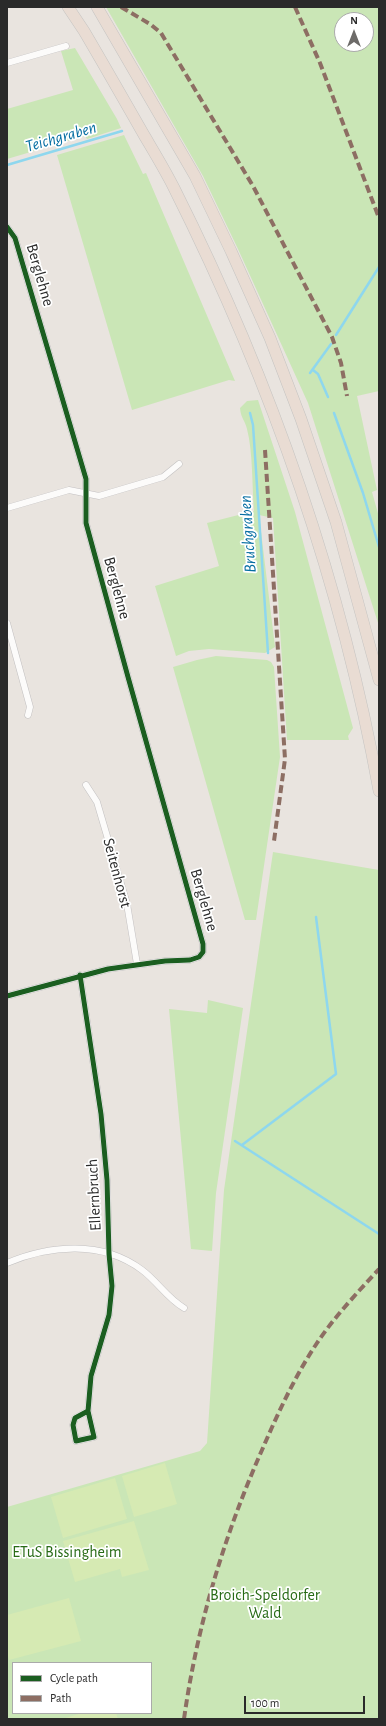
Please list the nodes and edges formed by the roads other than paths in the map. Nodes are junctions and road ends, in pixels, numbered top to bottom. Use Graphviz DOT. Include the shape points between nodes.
graph roads {
  1 [pos="68,7"];
  2 [pos="97,7"];
  3 [pos="66,46"];
  4 [pos="7,63"];
  5 [pos="7,226"];
  6 [pos="179,464"];
  7 [pos="86,494"];
  8 [pos="7,508"];
  9 [pos="7,623"];
  10 [pos="379,680"];
  11 [pos="28,715"];
  12 [pos="86,785"];
  13 [pos="379,791"];
  14 [pos="137,964"];
  15 [pos="80,975"];
  16 [pos="7,996"];
  17 [pos="109,1254"];
  18 [pos="7,1263"];
  19 [pos="184,1308"];
  20 [pos="88,1411"];
  1 -- 13 [label="highway" via="173,186 214,271 281,430 314,528 349,652 368,729"];
  2 -- 10 [label="highway" via="195,176 270,338 302,419 336,522"];
  3 -- 4 [label="street"];
  5 -- 7 [label="street, Berglehne" via="16,238 86,479"];
  6 -- 7 [label="street" via="163,477 99,496"];
  7 -- 8 [label="street" via="70,490"];
  7 -- 14 [label="street, Berglehne" via="86,523 203,944 203,952 199,957 190,960"];
  9 -- 11 [label="street" via="30,707"];
  12 -- 14 [label="street, Seitenhorst" via="98,802 127,904"];
  14 -- 15 [label="street"];
  15 -- 16 [label="street"];
  15 -- 17 [label="street, Ellernbruch" via="101,1114 107,1180"];
  17 -- 18 [label="street" via="85,1249 58,1249 27,1255"];
  17 -- 19 [label="street" via="142,1270 166,1295"];
  17 -- 20 [label="street, Ellernbruch" via="112,1286 109,1314 91,1376"];
  20 -- 20 [label="street, Ellernbruch" via="75,1418 73,1425 76,1441 94,1437"];
}
